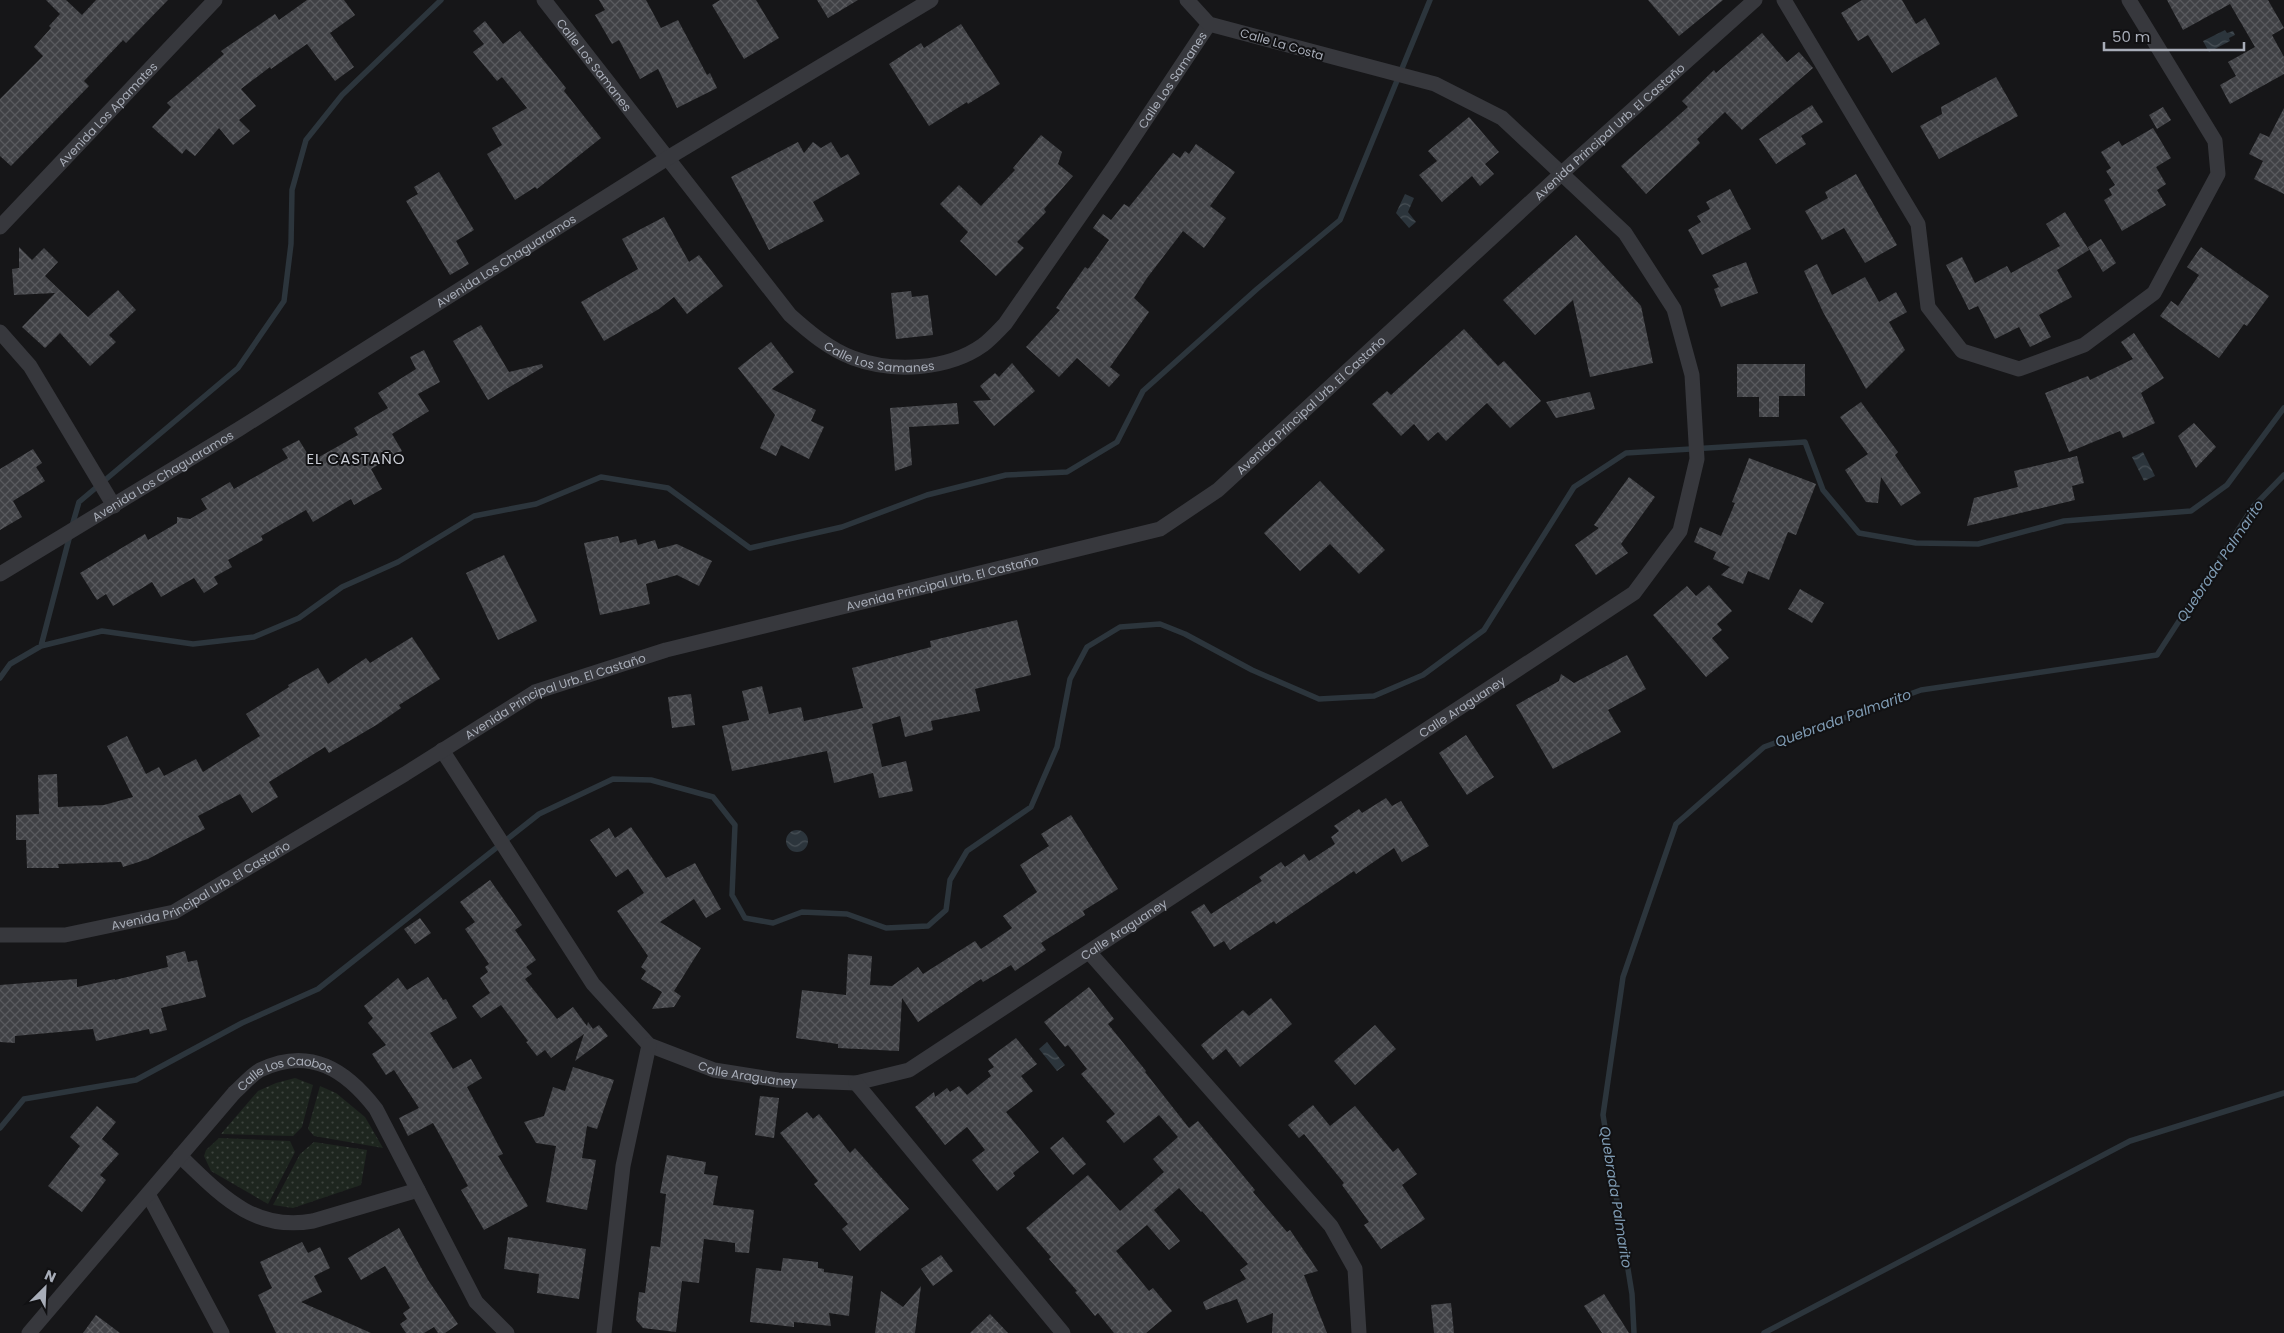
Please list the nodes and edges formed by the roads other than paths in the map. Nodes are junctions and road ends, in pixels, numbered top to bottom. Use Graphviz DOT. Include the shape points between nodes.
graph roads {
  1 [pos="544,0"];
  2 [pos="931,0"];
  3 [pos="1187,0"];
  4 [pos="1755,0"];
  5 [pos="1784,0"];
  6 [pos="2129,0"];
  7 [pos="212,2"];
  8 [pos="1209,24"];
  9 [pos="666,159"];
  10 [pos="1562,174"];
  11 [pos="0,227"];
  12 [pos="0,332"];
  13 [pos="110,500"];
  14 [pos="0,574"];
  15 [pos="442,750"];
  16 [pos="0,935"];
  17 [pos="1089,952"];
  18 [pos="649,1044"];
  19 [pos="856,1083"];
  20 [pos="180,1156"];
  21 [pos="418,1190"];
  22 [pos="148,1194"];
  23 [pos="29,1333"];
  24 [pos="222,1333"];
  25 [pos="507,1333"];
  26 [pos="604,1333"];
  27 [pos="1063,1333"];
  28 [pos="1359,1333"];
  1 -- 9 [label="street, Calle Los Samanes"];
  2 -- 9 [label="street, Avenida Los Chaguaramos"];
  3 -- 8 [label="street"];
  4 -- 10 [label="street, Avenida Principal Urb. El Castaño"];
  5 -- 6 [label="street" via="1918,224 1928,307 1962,351 2019,369 2084,344 2154,293 2218,174 2215,141"];
  7 -- 11 [label="street, Avenida Los Apamates"];
  8 -- 9 [label="street, Calle Los Samanes" via="1005,324 982,346 945,362 907,368 887,367 853,358 828,346 790,315"];
  8 -- 10 [label="street, Calle La Costa" via="1435,84 1502,118"];
  9 -- 13 [label="street, Avenida Los Chaguaramos" via="239,429"];
  10 -- 15 [label="street, Avenida Principal Urb. El Castaño" via="1218,490 1160,529 666,650 535,692"];
  10 -- 17 [label="street, Calle Araguaney" via="1624,233 1674,309 1692,374 1697,459 1680,531 1634,593"];
  12 -- 13 [label="street" via="30,366"];
  13 -- 14 [label="street, Avenida Los Chaguaramos" via="83,524"];
  15 -- 16 [label="street, Avenida Principal Urb. El Castaño" via="174,912 66,935"];
  15 -- 18 [label="street, Calle Araguaney" via="593,984"];
  17 -- 19 [label="street, Calle Araguaney" via="909,1070"];
  17 -- 28 [label="street" via="1331,1226 1355,1269"];
  18 -- 19 [label="street, Calle Araguaney" via="714,1070 778,1080"];
  18 -- 26 [label="street" via="623,1166"];
  19 -- 27 [label="street"];
  20 -- 21 [label="street" via="221,1195 247,1212 272,1222 295,1224 313,1221"];
  20 -- 21 [label="street, Calle Los Caobos" via="234,1093 259,1070 291,1061 317,1063 343,1074 362,1090 376,1109"];
  20 -- 22 [label="street, Calle Los Caobos"];
  21 -- 25 [label="street, Calle Los Caobos" via="476,1302"];
  22 -- 23 [label="street, Calle Los Caobos"];
  22 -- 24 [label="street"];
}
